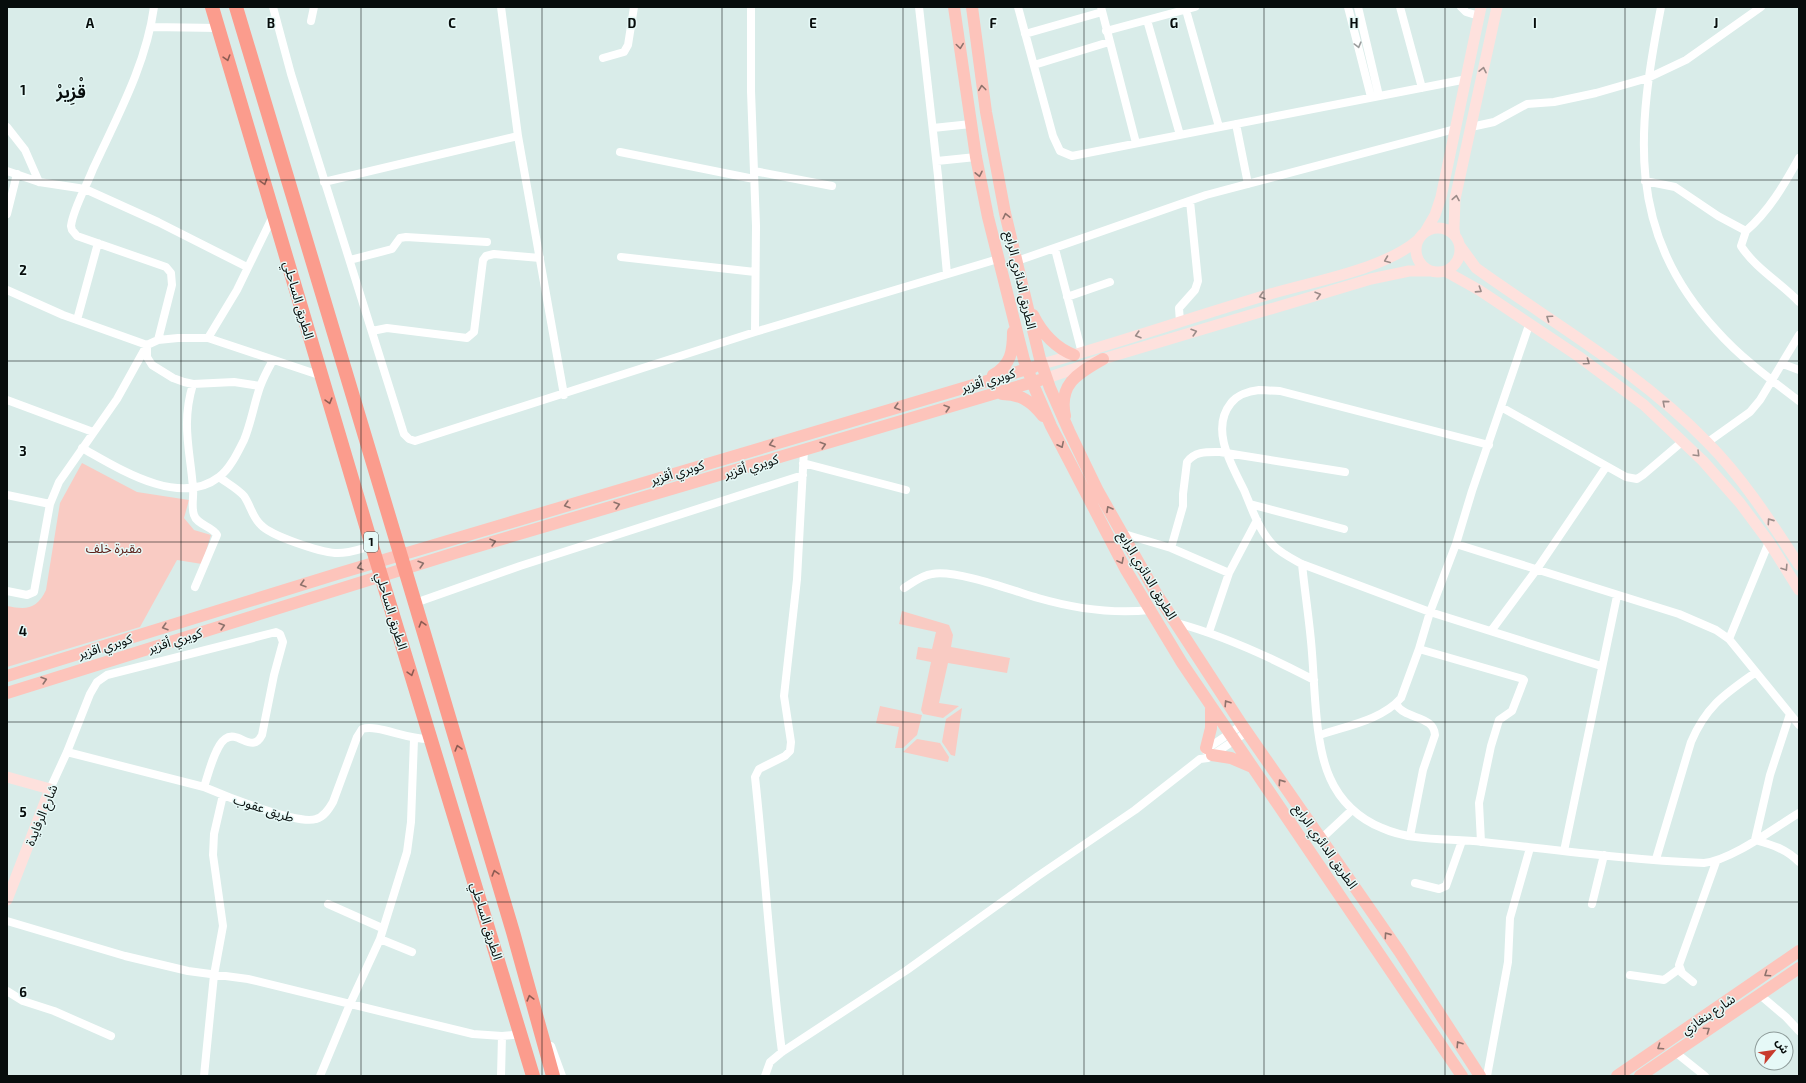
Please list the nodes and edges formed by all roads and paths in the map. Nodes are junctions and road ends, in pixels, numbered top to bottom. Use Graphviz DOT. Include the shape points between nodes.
graph roads {
  1 [pos="154,7"];
  2 [pos="212,7"];
  3 [pos="236,7"];
  4 [pos="273,7"];
  5 [pos="314,7"];
  6 [pos="501,7"];
  7 [pos="634,7"];
  8 [pos="751,7"];
  9 [pos="919,7"];
  10 [pos="954,7"];
  11 [pos="972,7"];
  12 [pos="1018,7"];
  13 [pos="1196,7"];
  14 [pos="1348,7"];
  15 [pos="1358,7"];
  16 [pos="1400,7"];
  17 [pos="1461,7"];
  18 [pos="1497,7"];
  19 [pos="1661,7"];
  20 [pos="1761,7"];
  21 [pos="1101,10"];
  22 [pos="1186,10"];
  23 [pos="1480,11"];
  24 [pos="310,20"];
  25 [pos="1147,20"];
  26 [pos="151,27"];
  27 [pos="218,28"];
  28 [pos="1106,31"];
  29 [pos="1026,34"];
  30 [pos="1109,42"];
  31 [pos="603,58"];
  32 [pos="1034,65"];
  33 [pos="1648,78"];
  34 [pos="1467,79"];
  35 [pos="1422,88"];
  36 [pos="1375,97"];
  37 [pos="971,124"];
  38 [pos="1236,124"];
  39 [pos="7,126"];
  40 [pos="1219,127"];
  41 [pos="1472,127"];
  42 [pos="933,128"];
  43 [pos="1455,129"];
  44 [pos="1180,135"];
  45 [pos="518,136"];
  46 [pos="1136,143"];
  47 [pos="620,152"];
  48 [pos="976,157"];
  49 [pos="1799,158"];
  50 [pos="937,161"];
  51 [pos="7,171"];
  52 [pos="17,174"];
  53 [pos="754,175"];
  54 [pos="1645,180"];
  55 [pos="39,182"];
  56 [pos="324,182"];
  57 [pos="1248,184"];
  58 [pos="832,186"];
  59 [pos="85,189"];
  60 [pos="1190,201"];
  61 [pos="7,214"];
  62 [pos="274,214"];
  63 [pos="1746,231"];
  64 [pos="1422,235"];
  65 [pos="1458,241"];
  66 [pos="487,242"];
  67 [pos="98,243"];
  68 [pos="1055,249"];
  69 [pos="621,257"];
  70 [pos="540,258"];
  71 [pos="998,259"];
  72 [pos="350,260"];
  73 [pos="1017,261"];
  74 [pos="247,267"];
  75 [pos="1431,271"];
  76 [pos="1445,271"];
  77 [pos="755,272"];
  78 [pos="947,274"];
  79 [pos="1110,282"];
  80 [pos="7,290"];
  81 [pos="1067,297"];
  82 [pos="1025,301"];
  83 [pos="1799,302"];
  84 [pos="1012,312"];
  85 [pos="77,320"];
  86 [pos="1180,322"];
  87 [pos="1529,325"];
  88 [pos="372,330"];
  89 [pos="756,332"];
  90 [pos="1799,335"];
  91 [pos="208,338"];
  92 [pos="158,340"];
  93 [pos="147,345"];
  94 [pos="1078,354"];
  95 [pos="1103,359"];
  96 [pos="273,360"];
  97 [pos="1042,364"];
  98 [pos="1783,364"];
  99 [pos="1027,369"];
  100 [pos="1799,370"];
  101 [pos="322,376"];
  102 [pos="1047,378"];
  103 [pos="1773,381"];
  104 [pos="1032,382"];
  105 [pos="978,383"];
  106 [pos="192,384"];
  107 [pos="260,386"];
  108 [pos="564,395"];
  109 [pos="983,397"];
  110 [pos="7,400"];
  111 [pos="1799,402"];
  112 [pos="1501,407"];
  113 [pos="1678,414"];
  114 [pos="1051,426"];
  115 [pos="1668,427"];
  116 [pos="1069,430"];
  117 [pos="93,432"];
  118 [pos="1684,440"];
  119 [pos="1708,442"];
  120 [pos="1489,445"];
  121 [pos="82,448"];
  122 [pos="1228,453"];
  123 [pos="803,456"];
  124 [pos="1606,467"];
  125 [pos="1345,472"];
  126 [pos="803,475"];
  127 [pos="219,477"];
  128 [pos="193,488"];
  129 [pos="906,490"];
  130 [pos="7,494"];
  131 [pos="50,504"];
  132 [pos="1250,504"];
  133 [pos="1257,520"];
  134 [pos="1344,529"];
  135 [pos="1124,534"];
  136 [pos="1769,542"];
  137 [pos="1456,544"];
  138 [pos="372,546"];
  139 [pos="1171,548"];
  140 [pos="1302,564"];
  141 [pos="1799,565"];
  142 [pos="1537,569"];
  143 [pos="340,573"];
  144 [pos="1229,573"];
  145 [pos="195,587"];
  146 [pos="904,588"];
  147 [pos="1799,590"];
  148 [pos="7,591"];
  149 [pos="1617,596"];
  150 [pos="415,603"];
  151 [pos="1150,610"];
  152 [pos="1430,612"];
  153 [pos="1177,623"];
  154 [pos="1491,631"];
  155 [pos="1209,632"];
  156 [pos="1729,639"];
  157 [pos="1419,649"];
  158 [pos="1601,666"];
  159 [pos="1756,672"];
  160 [pos="7,676"];
  161 [pos="1314,680"];
  162 [pos="7,693"];
  163 [pos="1396,704"];
  164 [pos="1211,708"];
  165 [pos="1790,714"];
  166 [pos="1799,724"];
  167 [pos="1244,729"];
  168 [pos="1320,735"];
  169 [pos="1231,737"];
  170 [pos="414,739"];
  171 [pos="432,739"];
  172 [pos="67,752"];
  173 [pos="1206,754"];
  174 [pos="1252,767"];
  175 [pos="7,777"];
  176 [pos="204,787"];
  177 [pos="50,790"];
  178 [pos="223,795"];
  179 [pos="1352,810"];
  180 [pos="1799,812"];
  181 [pos="1410,836"];
  182 [pos="1321,839"];
  183 [pos="1755,840"];
  184 [pos="1462,841"];
  185 [pos="1481,842"];
  186 [pos="1530,848"];
  187 [pos="1564,851"];
  188 [pos="1604,855"];
  189 [pos="1656,859"];
  190 [pos="1716,862"];
  191 [pos="1799,862"];
  192 [pos="1415,883"];
  193 [pos="7,900"];
  194 [pos="328,904"];
  195 [pos="1592,904"];
  196 [pos="7,921"];
  197 [pos="382,928"];
  198 [pos="380,939"];
  199 [pos="1799,951"];
  200 [pos="412,952"];
  201 [pos="1799,968"];
  202 [pos="1679,969"];
  203 [pos="1630,974"];
  204 [pos="214,975"];
  205 [pos="1693,982"];
  206 [pos="7,991"];
  207 [pos="1760,995"];
  208 [pos="350,1004"];
  209 [pos="538,1027"];
  210 [pos="1799,1031"];
  211 [pos="522,1034"];
  212 [pos="111,1036"];
  213 [pos="502,1036"];
  214 [pos="782,1052"];
  215 [pos="1676,1052"];
  216 [pos="204,1076"];
  217 [pos="320,1076"];
  218 [pos="501,1076"];
  219 [pos="533,1076"];
  220 [pos="553,1076"];
  221 [pos="562,1076"];
  222 [pos="765,1076"];
  223 [pos="1462,1076"];
  224 [pos="1480,1076"];
  225 [pos="1487,1076"];
  226 [pos="1617,1076"];
  227 [pos="1640,1076"];
  228 [pos="1705,1076"];
  1 -- 26 [label="street"];
  2 -- 27 [label="highway, الطريق الساحلي / 1"];
  3 -- 150 [label="highway, الطريق الساحلي"];
  4 -- 56 [label="street"];
  5 -- 24 [label="street"];
  6 -- 45 [label="street"];
  7 -- 31 [label="street" via="624,52"];
  8 -- 53 [label="street"];
  9 -- 42 [label="street"];
  10 -- 37 [label="main road, الطريق الدائري الرابع, one-way"];
  73 -- 11 [label="main road, الطريق الدائري الرابع, one-way" via="986,112"];
  12 -- 29 [label="street"];
  13 -- 22 [label="street"];
  14 -- 36 [label="street, one-way"];
  15 -- 36 [label="street"];
  16 -- 35 [label="street"];
  17 -- 23 [label="street" via="1466,12"];
  41 -- 18 [label="main road, one-way"];
  19 -- 33 [label="street"];
  20 -- 33 [label="street" via="1686,60"];
  21 -- 28 [label="street"];
  21 -- 29 [label="street"];
  22 -- 25 [label="street"];
  22 -- 40 [label="street"];
  23 -- 34 [label="main road"];
  25 -- 28 [label="street"];
  25 -- 44 [label="street"];
  26 -- 27 [label="street"];
  26 -- 59 [label="street" via="132,84"];
  27 -- 62 [label="highway, الطريق الساحلي / 1, one-way"];
  28 -- 30 [label="street"];
  29 -- 32 [label="street"];
  30 -- 32 [label="street"];
  30 -- 46 [label="street"];
  32 -- 46 [label="street" via="1053,136 1060,151 1072,156"];
  33 -- 41 [label="street" via="1596,93 1554,102 1527,104 1494,122"];
  33 -- 54 [label="street" via="1644,115"];
  34 -- 35 [label="street"];
  34 -- 43 [label="main road"];
  35 -- 36 [label="street"];
  36 -- 38 [label="street"];
  37 -- 42 [label="street"];
  37 -- 48 [label="main road, الطريق الدائري الرابع"];
  38 -- 40 [label="street"];
  38 -- 57 [label="street"];
  39 -- 55 [label="street" via="25,150"];
  40 -- 44 [label="street"];
  65 -- 41 [label="main road, one-way" via="1454,229 1455,199"];
  42 -- 50 [label="street"];
  43 -- 57 [label="street"];
  43 -- 64 [label="main road" via="1441,197 1435,216"];
  44 -- 46 [label="street"];
  45 -- 56 [label="street"];
  45 -- 70 [label="street"];
  47 -- 53 [label="street"];
  48 -- 50 [label="street"];
  48 -- 71 [label="main road, الطريق الدائري الرابع, one-way"];
  49 -- 63 [label="street" via="1760,219"];
  50 -- 78 [label="street"];
  51 -- 52 [label="street"];
  52 -- 55 [label="street"];
  52 -- 61 [label="street"];
  53 -- 58 [label="street"];
  53 -- 77 [label="street"];
  54 -- 63 [label="street" via="1675,187"];
  54 -- 103 [label="street" via="1657,234 1674,272 1688,295 1717,331 1754,367"];
  55 -- 59 [label="street"];
  56 -- 72 [label="street"];
  57 -- 60 [label="street"];
  59 -- 67 [label="street" via="72,223 72,230 77,236"];
  59 -- 74 [label="street"];
  60 -- 68 [label="street"];
  60 -- 86 [label="street" via="1198,281 1195,290 1179,308"];
  62 -- 74 [label="street"];
  62 -- 101 [label="highway, الطريق الساحلي / 1"];
  63 -- 83 [label="street" via="1741,246 1746,254"];
  64 -- 65 [label="main road" via="1441,228 1447,230"];
  64 -- 75 [label="main road" via="1417,245 1418,258 1425,268"];
  64 -- 86 [label="main road, one-way" via="1401,253 1382,262"];
  65 -- 76 [label="main road" via="1458,258 1455,264"];
  113 -- 65 [label="main road, one-way" via="1638,380 1476,268"];
  66 -- 72 [label="street" via="406,237 400,238 392,249"];
  67 -- 85 [label="street"];
  67 -- 92 [label="street" via="166,267 171,273 172,285"];
  68 -- 73 [label="street"];
  68 -- 81 [label="street"];
  69 -- 77 [label="street"];
  70 -- 88 [label="street" via="494,254 486,256 483,260 474,332 467,338 387,328"];
  70 -- 108 [label="street"];
  71 -- 78 [label="street"];
  71 -- 84 [label="main road, الطريق الدائري الرابع"];
  72 -- 88 [label="street"];
  73 -- 82 [label="main road, الطريق الدائري الرابع"];
  74 -- 91 [label="street" via="227,309"];
  75 -- 76 [label="main road"];
  95 -- 75 [label="main road, one-way" via="1392,273"];
  76 -- 87 [label="main road, one-way" via="1479,290"];
  77 -- 89 [label="street"];
  78 -- 89 [label="street"];
  79 -- 81 [label="street"];
  80 -- 85 [label="street"];
  81 -- 94 [label="street"];
  82 -- 94 [label="main road" via="1049,338 1062,349"];
  82 -- 97 [label="main road, الطريق الدائري الرابع"];
  84 -- 99 [label="main road, الطريق الدائري الرابع"];
  84 -- 105 [label="main road" via="1012,350 1008,362 1003,370"];
  85 -- 93 [label="street"];
  86 -- 94 [label="main road, one-way"];
  87 -- 112 [label="street"];
  87 -- 115 [label="main road, one-way" via="1610,378"];
  88 -- 108 [label="street" via="404,434 408,439 415,441"];
  89 -- 108 [label="street"];
  90 -- 98 [label="street"];
  91 -- 92 [label="street"];
  91 -- 96 [label="street"];
  92 -- 93 [label="street"];
  93 -- 106 [label="street" via="147,357 152,365 173,378"];
  93 -- 117 [label="street" via="128,383"];
  94 -- 97 [label="main road"];
  95 -- 102 [label="main road"];
  95 -- 116 [label="main road" via="1075,377 1068,386 1064,398"];
  96 -- 101 [label="street"];
  96 -- 107 [label="street"];
  97 -- 99 [label="main road, كوبري أقزير"];
  97 -- 102 [label="main road, الطريق الدائري الرابع"];
  98 -- 100 [label="street"];
  98 -- 103 [label="street"];
  99 -- 104 [label="main road, الطريق الدائري الرابع"];
  99 -- 105 [label="main road, كوبري أقزير"];
  101 -- 138 [label="highway, الطريق الساحلي / 1, one-way"];
  102 -- 104 [label="main road, كويري أقزير"];
  102 -- 116 [label="main road, الطريق الدائري الرابع"];
  103 -- 111 [label="street"];
  103 -- 119 [label="street" via="1750,412"];
  104 -- 109 [label="main road, كويري أقزير"];
  104 -- 114 [label="main road, الطريق الدائري الرابع"];
  105 -- 143 [label="main road, كوبري أقزير, one-way"];
  106 -- 107 [label="street" via="234,382"];
  106 -- 128 [label="street" via="186,427"];
  107 -- 127 [label="street" via="245,438 227,469"];
  109 -- 114 [label="main road" via="1011,394 1020,396 1036,407"];
  123 -- 109 [label="main road, كويري أقزير, one-way"];
  110 -- 117 [label="street"];
  112 -- 120 [label="street"];
  112 -- 124 [label="street"];
  113 -- 115 [label="main road"];
  113 -- 119 [label="main road"];
  114 -- 151 [label="main road, الطريق الدائري الرابع, one-way" via="1126,570"];
  115 -- 118 [label="main road"];
  135 -- 116 [label="main road, الطريق الدائري الرابع, one-way" via="1098,490"];
  117 -- 121 [label="street"];
  118 -- 124 [label="street" via="1637,479 1626,477"];
  118 -- 136 [label="main road, one-way" via="1740,503"];
  141 -- 119 [label="main road, one-way" via="1746,489"];
  120 -- 122 [label="street" via="1300,395 1258,390 1245,393 1234,400 1223,416 1221,428"];
  120 -- 137 [label="street"];
  121 -- 128 [label="street" via="130,475 176,489"];
  121 -- 131 [label="street" via="59,482"];
  122 -- 125 [label="street"];
  122 -- 132 [label="street"];
  122 -- 139 [label="street" via="1202,452 1192,456 1187,462 1184,506"];
  123 -- 126 [label="street"];
  123 -- 129 [label="street"];
  162 -- 123 [label="main road, كويري أقزير, one-way" via="455,553"];
  124 -- 142 [label="street"];
  126 -- 150 [label="street" via="520,566"];
  126 -- 214 [label="street" via="797,579 784,696 790,751 759,769 755,777"];
  127 -- 128 [label="street"];
  127 -- 138 [label="street" via="243,496 254,518 268,530 323,551 346,552"];
  128 -- 145 [label="street" via="194,516 215,531 216,535"];
  130 -- 131 [label="street"];
  131 -- 148 [label="street" via="34,592 27,595"];
  132 -- 133 [label="street"];
  132 -- 134 [label="street"];
  133 -- 140 [label="street" via="1275,547"];
  133 -- 144 [label="street"];
  135 -- 139 [label="street"];
  135 -- 153 [label="main road, الطريق الدائري الرابع" via="1156,593"];
  136 -- 147 [label="main road, one-way"];
  136 -- 156 [label="street"];
  137 -- 142 [label="street"];
  137 -- 152 [label="street"];
  138 -- 171 [label="highway, الطريق الساحلي / 1, one-way"];
  139 -- 144 [label="street"];
  140 -- 152 [label="street"];
  140 -- 161 [label="street"];
  142 -- 149 [label="street"];
  142 -- 154 [label="street"];
  143 -- 160 [label="main road, كوبري اقزير, one-way"];
  144 -- 155 [label="street"];
  146 -- 151 [label="street" via="931,574 944,574 1069,605 1108,611"];
  149 -- 156 [label="street" via="1679,614 1716,630"];
  149 -- 158 [label="street"];
  209 -- 150 [label="highway, الطريق الساحلي, one-way" via="513,932"];
  151 -- 164 [label="main road, الطريق الدائري الرابع"];
  152 -- 154 [label="street"];
  152 -- 157 [label="street"];
  153 -- 155 [label="street"];
  167 -- 153 [label="main road, الطريق الدائري الرابع, one-way"];
  154 -- 158 [label="street"];
  155 -- 161 [label="street" via="1276,660"];
  156 -- 159 [label="street"];
  157 -- 163 [label="street" via="1401,698"];
  157 -- 185 [label="street" via="1524,680 1512,711 1499,720 1491,746 1479,803"];
  158 -- 187 [label="street"];
  159 -- 165 [label="street"];
  159 -- 189 [label="street" via="1712,705 1698,725"];
  161 -- 168 [label="street"];
  163 -- 168 [label="street" via="1378,715"];
  163 -- 181 [label="street" via="1405,714 1424,720 1435,730 1420,783"];
  164 -- 169 [label="main road, الطريق الدائري الرابع"];
  164 -- 173 [label="main road" via="1211,728"];
  165 -- 166 [label="street"];
  165 -- 183 [label="street" via="1770,775"];
  167 -- 169 [label="street"];
  182 -- 167 [label="main road, الطريق الدائري الرابع, one-way"];
  168 -- 179 [label="street" via="1322,754 1330,778"];
  169 -- 173 [label="street"];
  169 -- 174 [label="main road, الطريق الدائري الرابع"];
  170 -- 171 [label="street, طريق عقوب"];
  170 -- 178 [label="street, طريق عقوب" via="370,727 362,729 333,802 327,812 318,819 301,820"];
  170 -- 197 [label="street" via="411,822 407,852"];
  171 -- 211 [label="highway, الطريق الساحلي / 1"];
  172 -- 176 [label="street, طريق عقوب"];
  172 -- 176 [label="street, شارع الرفايدة" via="90,694 97,682 107,675 276,632 280,634 283,642 262,735 255,743 237,737 224,739 218,748"];
  172 -- 177 [label="street, شارع الرفايدة"];
  173 -- 174 [label="main road" via="1231,758"];
  173 -- 214 [label="street" via="1135,810 907,970"];
  174 -- 223 [label="main road, الطريق الدائري الرابع"];
  175 -- 177 [label="main road"];
  176 -- 178 [label="street, طريق عقوب"];
  177 -- 193 [label="main road, شارع الرفايدة"];
  178 -- 204 [label="street" via="214,834 213,854 222,926"];
  179 -- 181 [label="street" via="1382,829"];
  179 -- 182 [label="street"];
  180 -- 183 [label="street"];
  181 -- 184 [label="street"];
  224 -- 182 [label="main road, الطريق الدائري الرابع, one-way" via="1399,951"];
  183 -- 190 [label="street"];
  183 -- 191 [label="street" via="1781,848"];
  184 -- 185 [label="street"];
  184 -- 192 [label="street" via="1446,886 1439,889"];
  185 -- 186 [label="street"];
  186 -- 187 [label="street"];
  186 -- 225 [label="street" via="1510,918 1508,962"];
  187 -- 188 [label="street"];
  188 -- 189 [label="street"];
  188 -- 195 [label="street"];
  189 -- 190 [label="street"];
  190 -- 202 [label="street"];
  194 -- 197 [label="street"];
  196 -- 204 [label="street" via="125,956"];
  197 -- 198 [label="street"];
  198 -- 200 [label="street"];
  198 -- 208 [label="street"];
  199 -- 226 [label="main road, شارع بنغازي, one-way"];
  201 -- 207 [label="main road, شارع بنغازي"];
  202 -- 203 [label="street" via="1664,980"];
  202 -- 205 [label="street"];
  204 -- 208 [label="street" via="248,980"];
  204 -- 216 [label="street"];
  206 -- 212 [label="street" via="23,1001 54,1011"];
  207 -- 210 [label="street" via="1786,1016"];
  215 -- 207 [label="main road, شارع بنغازي, one-way"];
  208 -- 213 [label="street" via="473,1034"];
  208 -- 217 [label="street"];
  209 -- 220 [label="highway, الطريق الساحلي"];
  209 -- 221 [label="street" via="546,1037"];
  211 -- 213 [label="street"];
  211 -- 219 [label="highway, الطريق الساحلي / 1"];
  213 -- 218 [label="street"];
  214 -- 222 [label="street" via="770,1062"];
  215 -- 227 [label="main road, شارع بنغازي"];
  215 -- 228 [label="street"];
}
